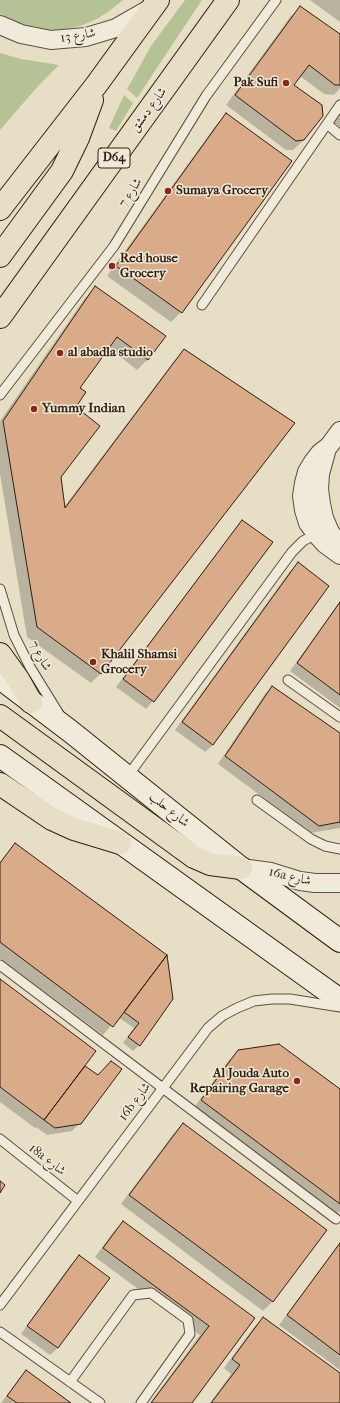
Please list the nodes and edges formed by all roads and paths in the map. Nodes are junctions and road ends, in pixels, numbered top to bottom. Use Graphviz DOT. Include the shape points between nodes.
graph roads {
  1 [pos="276,0"];
  2 [pos="230,3"];
  3 [pos="155,4"];
  4 [pos="0,25"];
  5 [pos="97,84"];
  6 [pos="340,105"];
  7 [pos="327,124"];
  8 [pos="340,134"];
  9 [pos="0,209"];
  10 [pos="0,256"];
  11 [pos="202,305"];
  12 [pos="0,317"];
  13 [pos="0,395"];
  14 [pos="340,431"];
  15 [pos="329,446"];
  16 [pos="316,534"];
  17 [pos="340,546"];
  18 [pos="340,555"];
  19 [pos="0,588"];
  20 [pos="0,654"];
  21 [pos="0,678"];
  22 [pos="288,680"];
  23 [pos="31,702"];
  24 [pos="0,716"];
  25 [pos="340,718"];
  26 [pos="70,731"];
  27 [pos="0,756"];
  28 [pos="127,777"];
  29 [pos="0,784"];
  30 [pos="257,800"];
  31 [pos="120,843"];
  32 [pos="340,849"];
  33 [pos="241,868"];
  34 [pos="340,883"];
  35 [pos="340,941"];
  36 [pos="0,965"];
  37 [pos="340,1000"];
  38 [pos="340,1007"];
  39 [pos="162,1088"];
  40 [pos="0,1139"];
  41 [pos="78,1201"];
  42 [pos="336,1219"];
  43 [pos="0,1305"];
  44 [pos="0,1332"];
  45 [pos="70,1382"];
  46 [pos="100,1403"];
  47 [pos="141,1403"];
  1 -- 13 [label="lane, شارع 7" via="206,96 114,246"];
  2 -- 12 [label="main road, شارع دمشق / D64"];
  3 -- 4 [label="street, شارع 13" via="116,28 86,37 51,40 21,34"];
  3 -- 5 [label="main road"];
  5 -- 9 [label="main road"];
  5 -- 10 [label="main road" via="78,138 62,172"];
  6 -- 7 [label="lane"];
  7 -- 8 [label="lane"];
  7 -- 11 [label="lane"];
  14 -- 15 [label="street"];
  15 -- 16 [label="street" via="320,453 307,472 302,496 308,523"];
  15 -- 17 [label="street" via="323,460 319,489 324,518"];
  16 -- 18 [label="street"];
  16 -- 28 [label="lane" via="303,541 292,552"];
  19 -- 26 [label="lane, شارع 7" via="14,635 30,667"];
  20 -- 23 [label="main road"];
  21 -- 23 [label="street, شارع حلب"];
  22 -- 25 [label="lane"];
  23 -- 26 [label="street, شارع حلب"];
  24 -- 33 [label="main road" via="194,857 210,864"];
  26 -- 28 [label="street, شارع حلب"];
  27 -- 31 [label="street"];
  28 -- 33 [label="street, شارع حلب"];
  29 -- 31 [label="main road" via="52,819 74,829"];
  30 -- 32 [label="lane" via="311,839 325,846"];
  31 -- 37 [label="street"];
  33 -- 34 [label="street, 16a شارع" via="271,872 300,881"];
  33 -- 35 [label="street, شارع حلب"];
  36 -- 39 [label="lane"];
  38 -- 39 [label="lane, 16b شارع" via="290,999 272,999 237,1008 208,1028"];
  39 -- 41 [label="lane, 16b شارع"];
  39 -- 42 [label="lane"];
  40 -- 41 [label="lane, 18a شارع"];
  41 -- 43 [label="lane, 16b شارع"];
  44 -- 45 [label="lane"];
  45 -- 46 [label="lane"];
  45 -- 47 [label="lane" via="133,1294 151,1293 188,1320 190,1334"];
}
